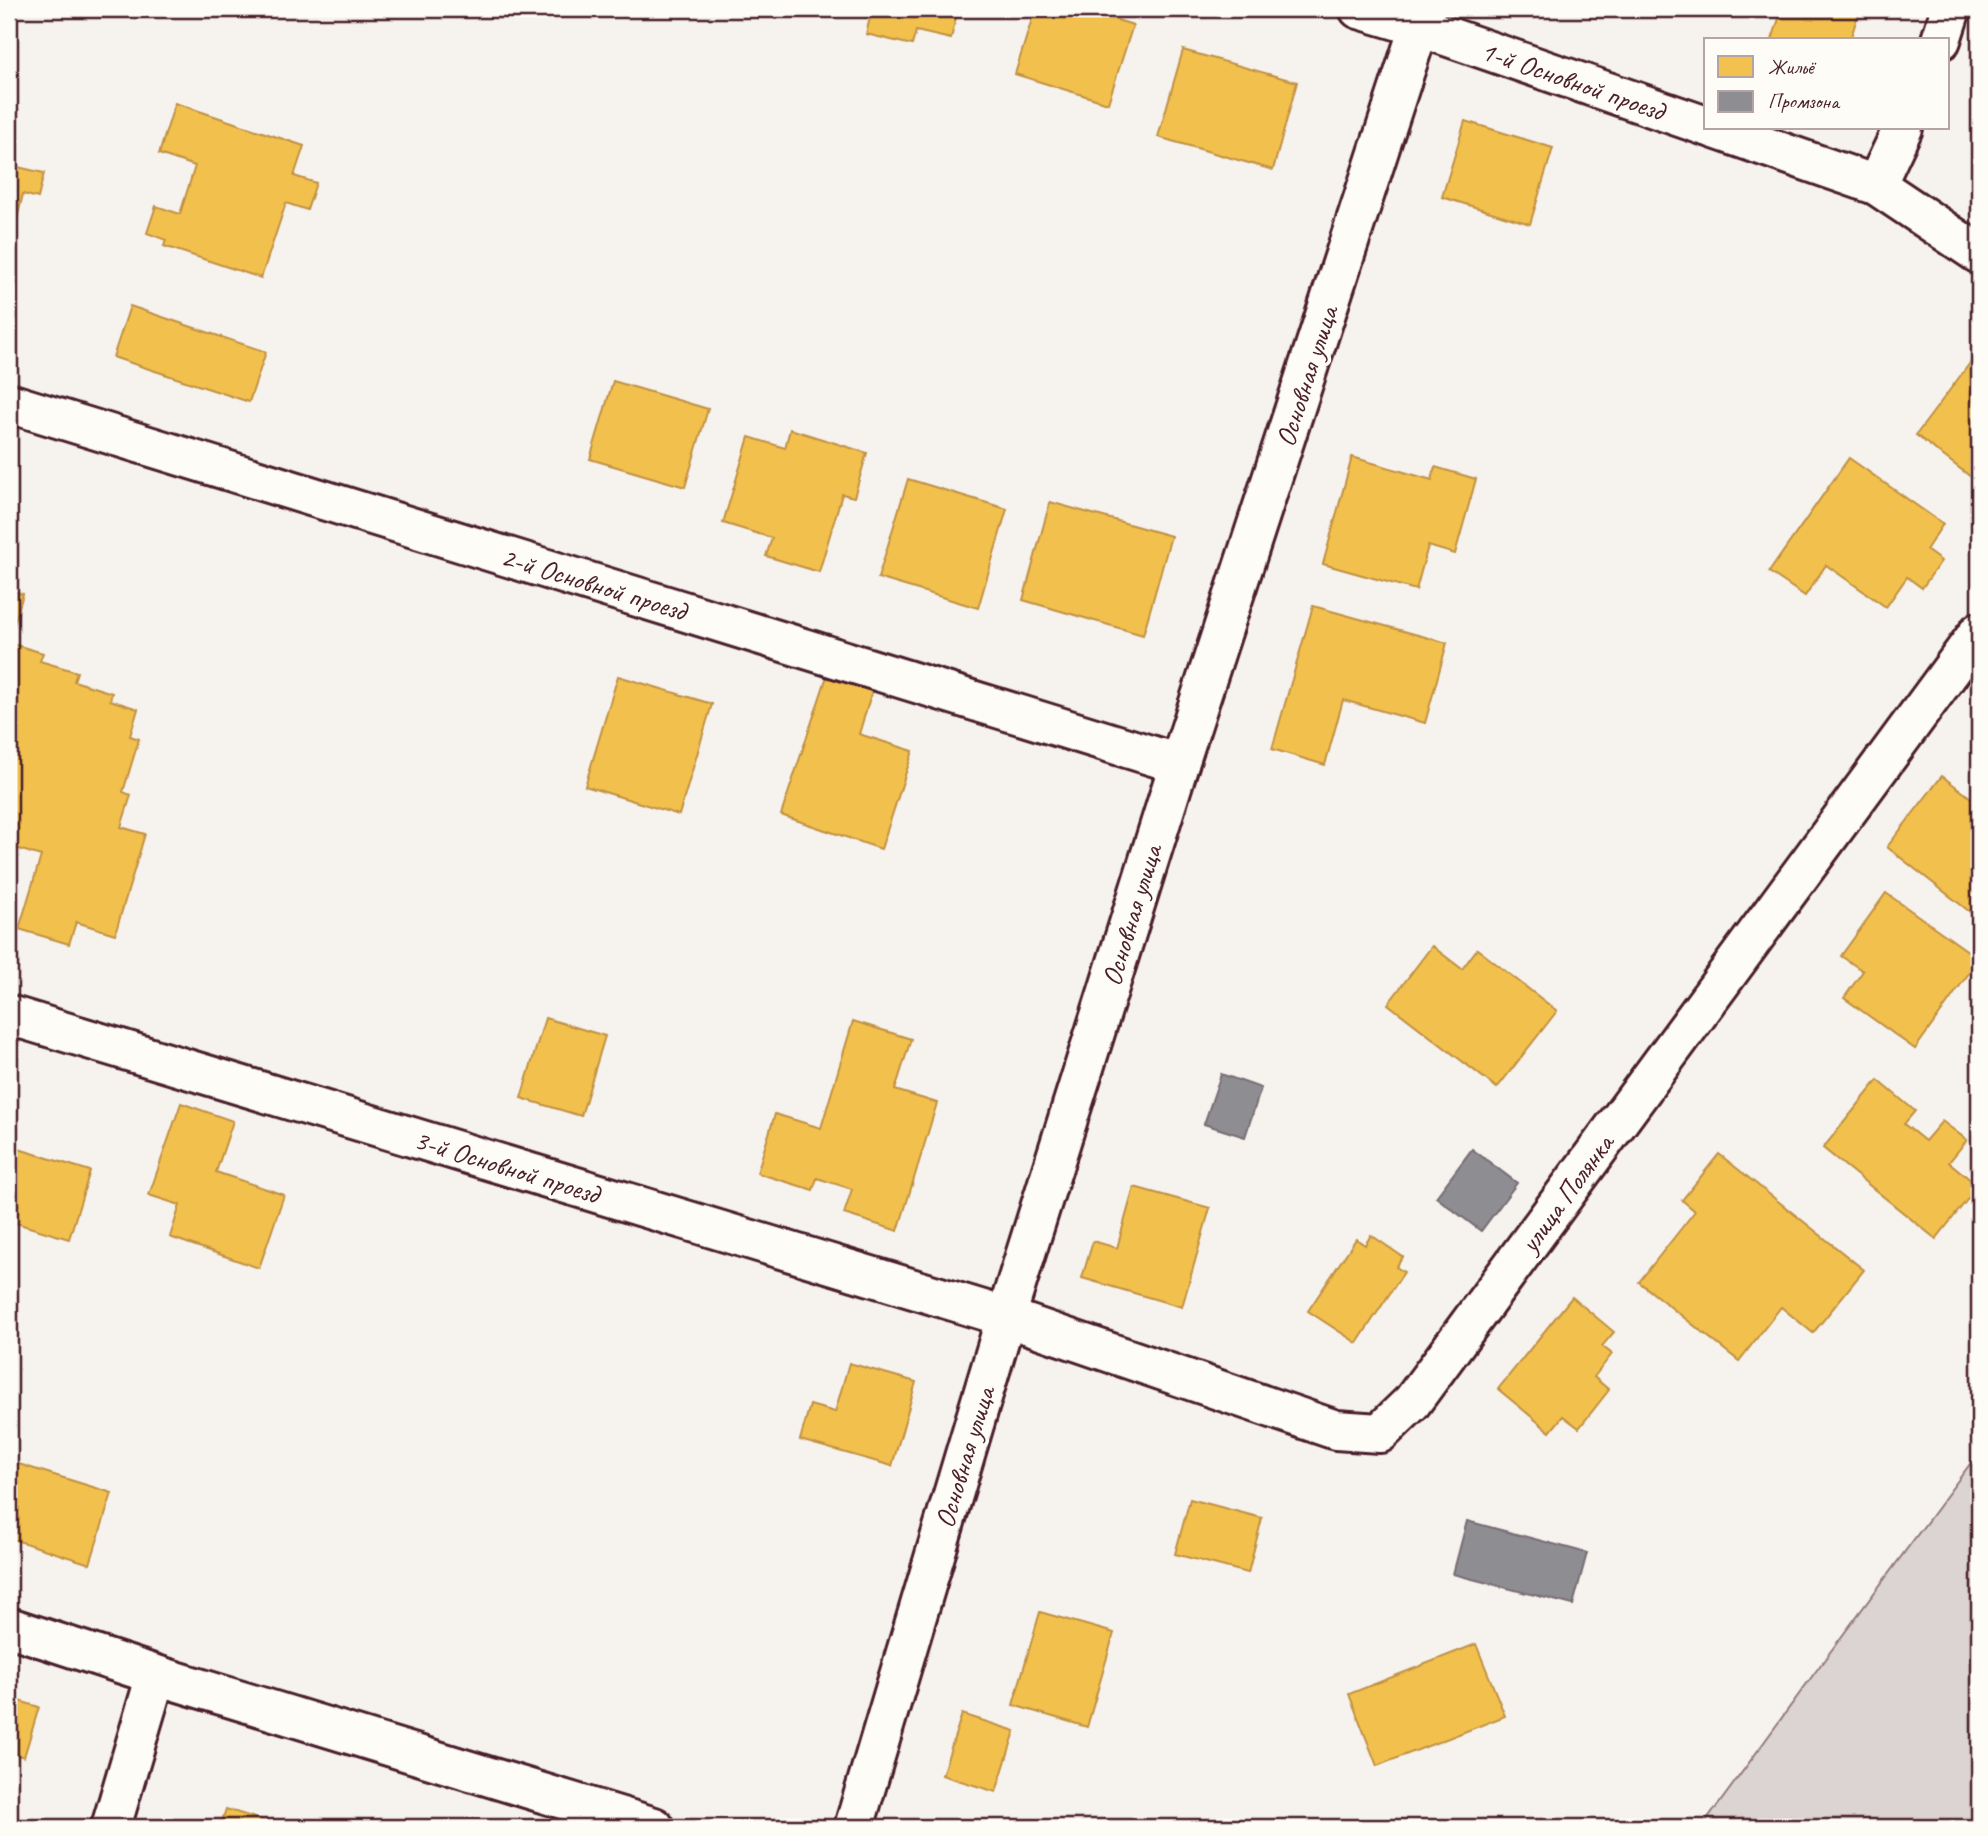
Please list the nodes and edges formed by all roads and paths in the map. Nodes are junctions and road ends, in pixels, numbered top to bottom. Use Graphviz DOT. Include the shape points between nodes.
graph roads {
  1 [pos="1359,9"];
  2 [pos="1951,9"];
  3 [pos="1422,18"];
  4 [pos="1942,38"];
  5 [pos="1704,125"];
  6 [pos="1718,130"];
  7 [pos="1902,130"];
  8 [pos="1876,185"];
  9 [pos="1979,254"];
  10 [pos="9,403"];
  11 [pos="1979,632"];
  12 [pos="1179,764"];
  13 [pos="9,1015"];
  14 [pos="1006,1317"];
  15 [pos="9,1627"];
  16 [pos="156,1675"];
  17 [pos="111,1827"];
  18 [pos="654,1827"];
  19 [pos="854,1827"];
  1 -- 3 [label="street, 1-й Основной проезд"];
  2 -- 4 [label="street"];
  3 -- 5 [label="street, 1-й Основной проезд"];
  3 -- 12 [label="street, Основная улица"];
  6 -- 8 [label="street"];
  7 -- 8 [label="street"];
  8 -- 9 [label="street"];
  10 -- 12 [label="street, 2-й Основной проезд"];
  11 -- 14 [label="street, улица Полянка" via="1412,1402 1380,1433 1336,1430"];
  12 -- 14 [label="street, Основная улица"];
  13 -- 14 [label="street, 3-й Основной проезд"];
  14 -- 19 [label="street, Основная улица"];
  15 -- 16 [label="street"];
  16 -- 17 [label="street"];
  16 -- 18 [label="street"];
}
